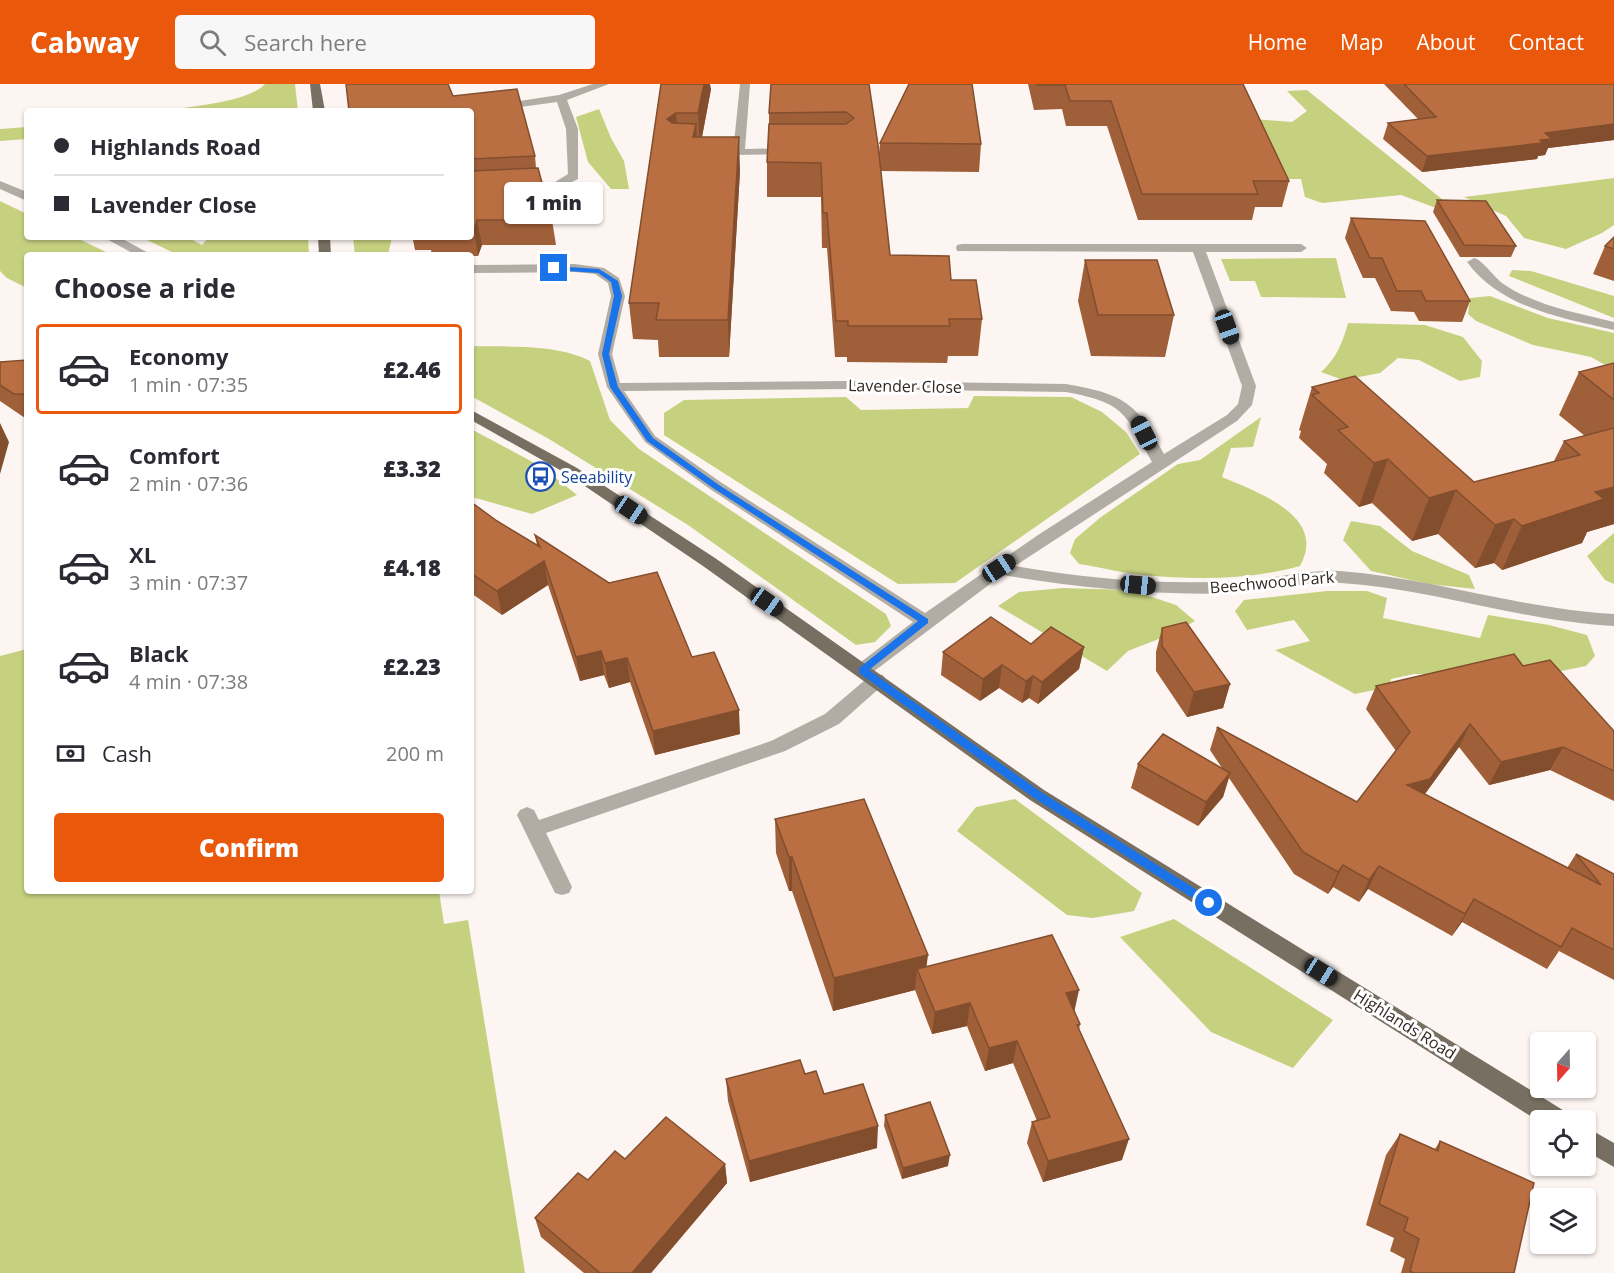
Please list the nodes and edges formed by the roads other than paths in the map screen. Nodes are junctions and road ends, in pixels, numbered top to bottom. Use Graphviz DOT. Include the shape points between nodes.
graph roads {
  1 [pos="315,84"];
  2 [pos="604,84"];
  3 [pos="745,84"];
  4 [pos="561,98"];
  5 [pos="319,108"];
  6 [pos="474,111"];
  7 [pos="798,152"];
  8 [pos="0,185"];
  9 [pos="474,190"];
  10 [pos="24,197"];
  11 [pos="115,240"];
  12 [pos="963,248"];
  13 [pos="1198,248"];
  14 [pos="1301,248"];
  15 [pos="140,252"];
  16 [pos="1474,262"];
  17 [pos="474,269"];
  18 [pos="1614,326"];
  19 [pos="614,387"];
  20 [pos="474,416"];
  21 [pos="1161,463"];
  22 [pos="999,568"];
  23 [pos="1614,620"];
  24 [pos="925,621"];
  25 [pos="870,675"];
  26 [pos="562,886"];
  27 [pos="1542,1110"];
  28 [pos="1596,1144"];
  29 [pos="1614,1156"];
  1 -- 5 [label="main road"];
  2 -- 4 [label="street"];
  3 -- 7 [label="street" via="734,153"];
  4 -- 6 [label="street"];
  4 -- 9 [label="street" via="572,129 574,176 558,185"];
  8 -- 10 [label="street"];
  11 -- 15 [label="street"];
  12 -- 13 [label="street"];
  13 -- 14 [label="street"];
  13 -- 21 [label="street" via="1249,386 1245,405 1232,418"];
  16 -- 18 [label="street" via="1481,275 1502,290 1565,314"];
  17 -- 19 [label="street" via="575,268 599,271 614,281 618,296 605,354"];
  19 -- 21 [label="street, Lavender Close" via="1066,388 1097,393 1121,404 1138,421"];
  19 -- 24 [label="street" via="650,439"];
  20 -- 25 [label="main road, Highlands Road" via="572,471"];
  21 -- 22 [label="street"];
  22 -- 23 [label="street, Beechwood Park" via="1032,575 1180,589 1338,576 1547,615"];
  22 -- 24 [label="street"];
  24 -- 25 [label="street"];
  25 -- 26 [label="street" via="832,719 778,746 531,822"];
  25 -- 27 [label="main road, Highlands Road" via="1037,795"];
  28 -- 29 [label="main road"];
}
